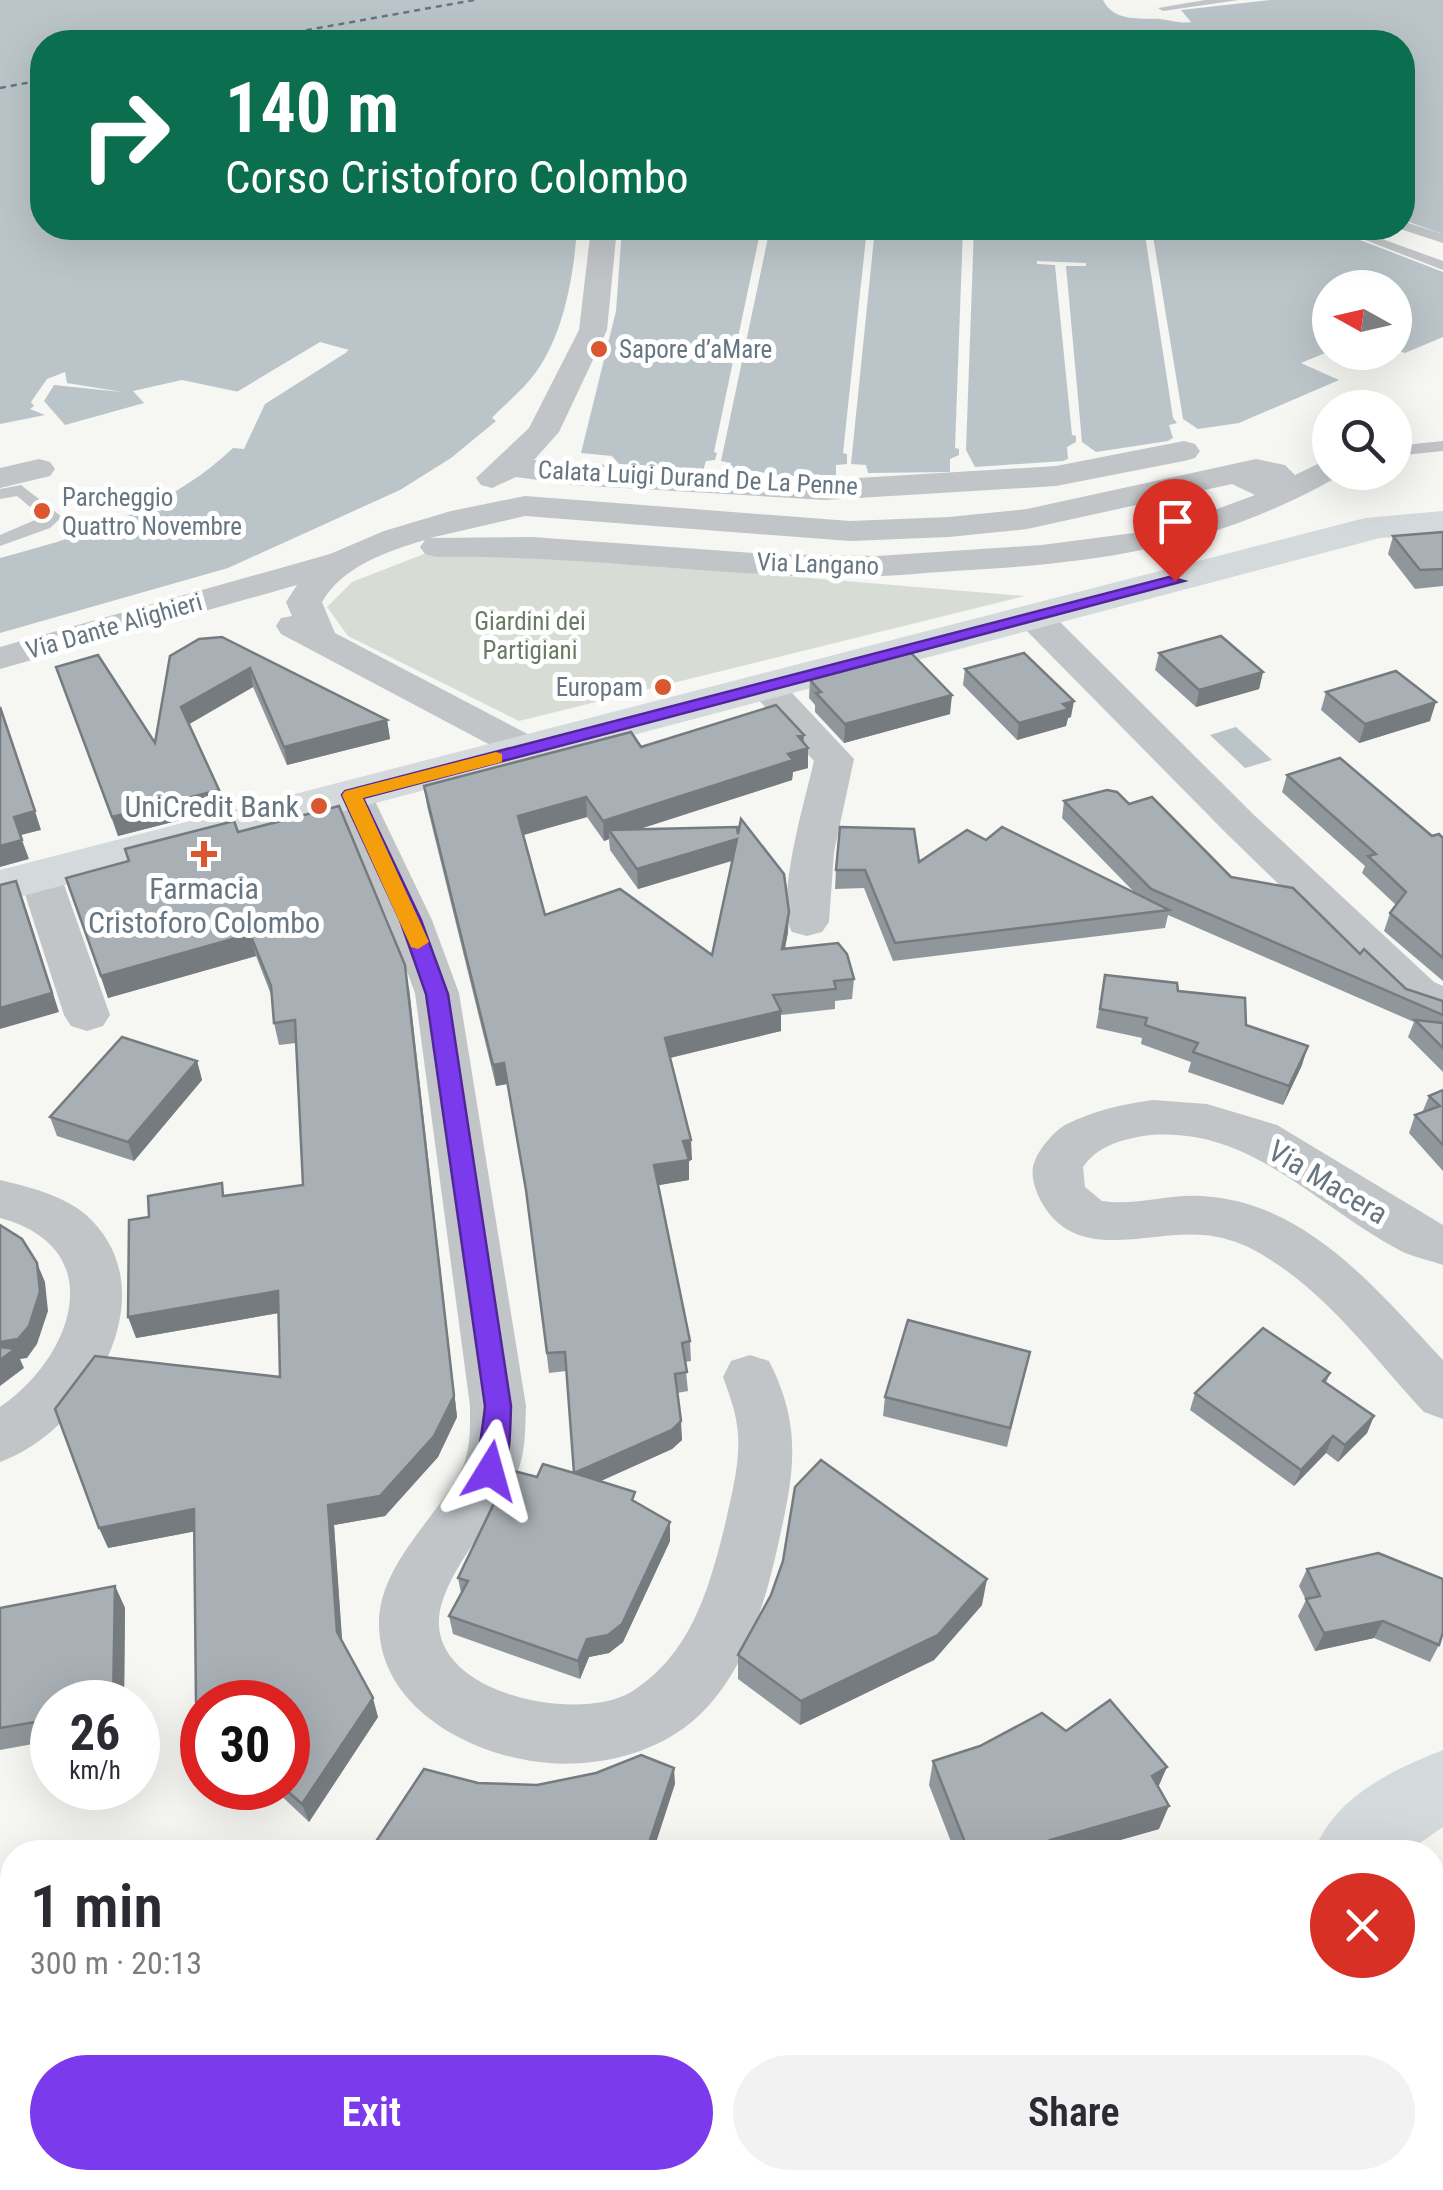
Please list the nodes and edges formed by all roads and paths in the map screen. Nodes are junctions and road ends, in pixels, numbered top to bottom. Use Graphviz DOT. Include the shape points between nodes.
graph roads {
  1 [pos="1234,0"];
  2 [pos="1163,8"];
  3 [pos="1415,229"];
  4 [pos="1443,239"];
  5 [pos="603,240"];
  6 [pos="1373,240"];
  7 [pos="1443,266"];
  8 [pos="1443,446"];
  9 [pos="1412,449"];
  10 [pos="1184,451"];
  11 [pos="1312,461"];
  12 [pos="510,467"];
  13 [pos="40,468"];
  14 [pos="1312,472"];
  15 [pos="0,478"];
  16 [pos="1270,483"];
  17 [pos="0,494"];
  18 [pos="1431,523"];
  19 [pos="393,539"];
  20 [pos="0,541"];
  21 [pos="342,561"];
  22 [pos="228,593"];
  23 [pos="1034,617"];
  24 [pos="319,638"];
  25 [pos="0,658"];
  26 [pos="766,687"];
  27 [pos="528,749"];
  28 [pos="352,795"];
  29 [pos="20,881"];
  30 [pos="807,922"];
  31 [pos="1443,1003"];
  32 [pos="86,1015"];
  33 [pos="0,1199"];
  34 [pos="1443,1246"];
  35 [pos="750,1377"];
  36 [pos="1443,1396"];
  37 [pos="0,1438"];
  38 [pos="1443,1786"];
  39 [pos="1365,1840"];
  1 -- 2 [label="lane"];
  3 -- 4 [label="lane"];
  5 -- 12 [label="street" via="593,330 542,432"];
  6 -- 7 [label="lane"];
  8 -- 9 [label="lane"];
  10 -- 12 [label="street, Calata Luigi Durand De La Penne" via="1056,476 825,490"];
  11 -- 16 [label="street" via="1281,462"];
  12 -- 19 [label="street"];
  13 -- 15 [label="street"];
  14 -- 16 [label="street"];
  16 -- 19 [label="street, Via Langano" via="1027,519 850,531 525,506"];
  16 -- 21 [label="street, Via Langano" via="1240,518 1138,544 1033,558 816,567 515,544 419,548"];
  17 -- 20 [label="lane" via="21,490 53,518"];
  18 -- 23 [label="main road" via="1379,526"];
  19 -- 21 [label="street, Via Langano"];
  21 -- 22 [label="street, Via Langano"];
  21 -- 24 [label="street" via="317,580 304,602"];
  22 -- 24 [label="street"];
  22 -- 25 [label="street, Via Dante Alighieri"];
  23 -- 26 [label="main road"];
  23 -- 31 [label="street" via="1418,993"];
  24 -- 27 [label="street"];
  26 -- 27 [label="main road"];
  26 -- 30 [label="street" via="834,759 812,852"];
  27 -- 28 [label="main road"];
  28 -- 29 [label="main road"];
  28 -- 35 [label="street" via="437,994 498,1406 490,1471 423,1580 408,1625 429,1680 503,1725 548,1734 593,1732 644,1718 687,1685 725,1626 759,1500 769,1445 764,1407"];
  29 -- 32 [label="street"];
  33 -- 37 [label="street" via="40,1210 75,1236 94,1271 96,1314 79,1360 44,1405"];
  34 -- 36 [label="street, Via Macera" via="1282,1148 1180,1118 1130,1118 1075,1142 1058,1165 1061,1192 1074,1210 1107,1222 1198,1214 1270,1236 1346,1287"];
  38 -- 39 [label="main road"];
}
